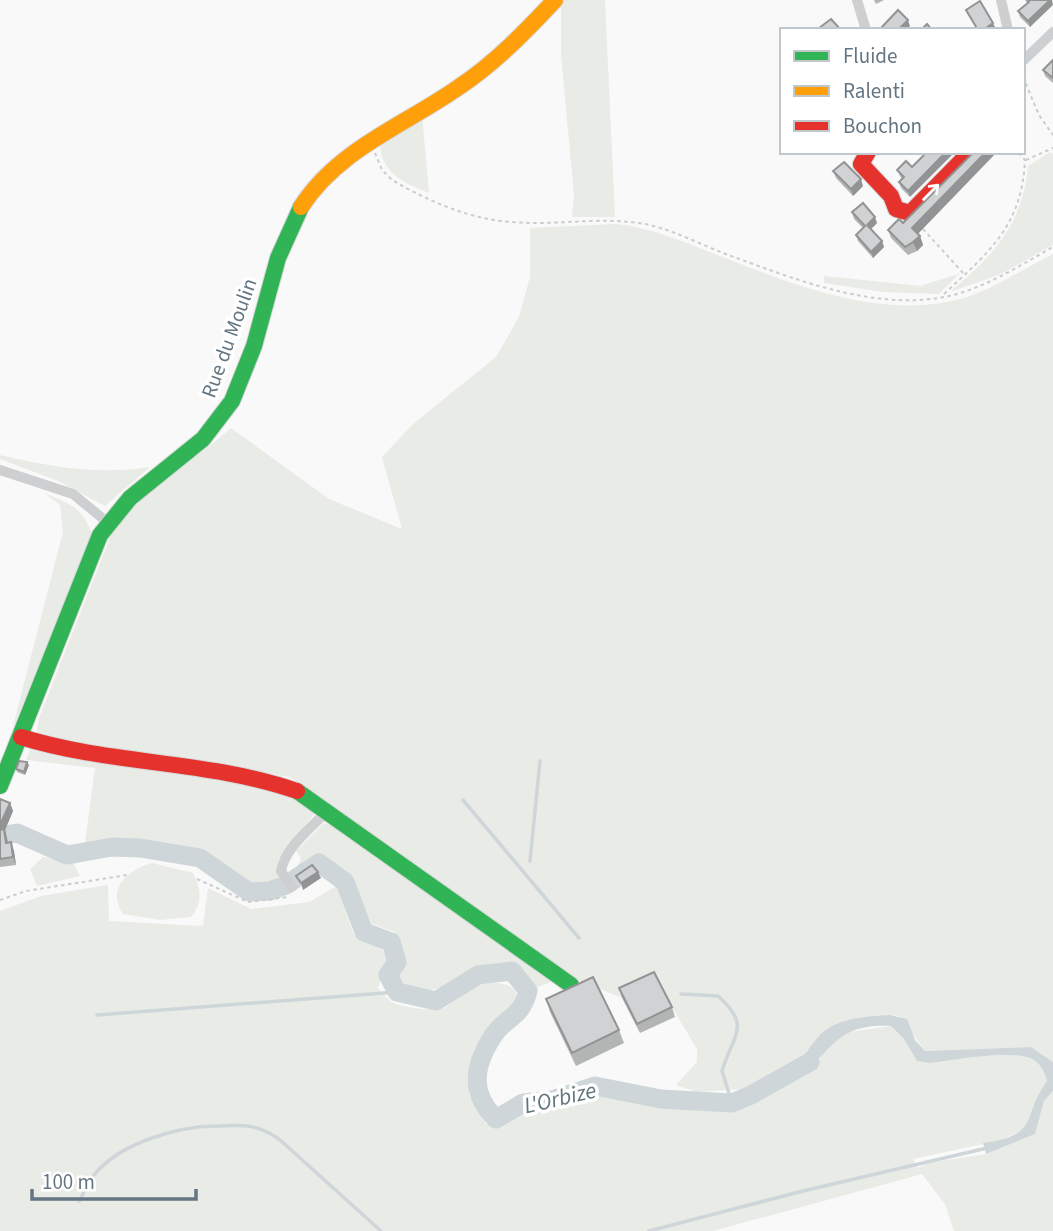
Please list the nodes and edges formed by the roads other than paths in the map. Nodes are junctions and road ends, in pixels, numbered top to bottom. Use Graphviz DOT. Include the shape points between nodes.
graph roads {
  1 [pos="555,0"];
  2 [pos="857,0"];
  3 [pos="1002,0"];
  4 [pos="865,28"];
  5 [pos="1008,28"];
  6 [pos="1051,40"];
  7 [pos="1025,60"];
  8 [pos="867,154"];
  9 [pos="968,154"];
  10 [pos="0,470"];
  11 [pos="107,522"];
  12 [pos="21,737"];
  13 [pos="0,786"];
  14 [pos="326,811"];
  15 [pos="292,887"];
  16 [pos="571,985"];
  1 -- 11 [label="street, Rue du Moulin" via="479,73 371,142 320,182 290,229 234,398 223,416 195,449 134,493"];
  2 -- 4 [label="street"];
  3 -- 5 [label="street"];
  6 -- 7 [label="street"];
  8 -- 9 [label="street, one-way" via="860,163 897,209 910,214"];
  10 -- 11 [label="street" via="73,494"];
  11 -- 12 [label="street, Rue du Moulin"];
  12 -- 13 [label="street, Rue du Moulin"];
  12 -- 14 [label="street" via="56,748 261,778 301,792"];
  14 -- 15 [label="street" via="287,854 282,874"];
  14 -- 16 [label="street"];
}
